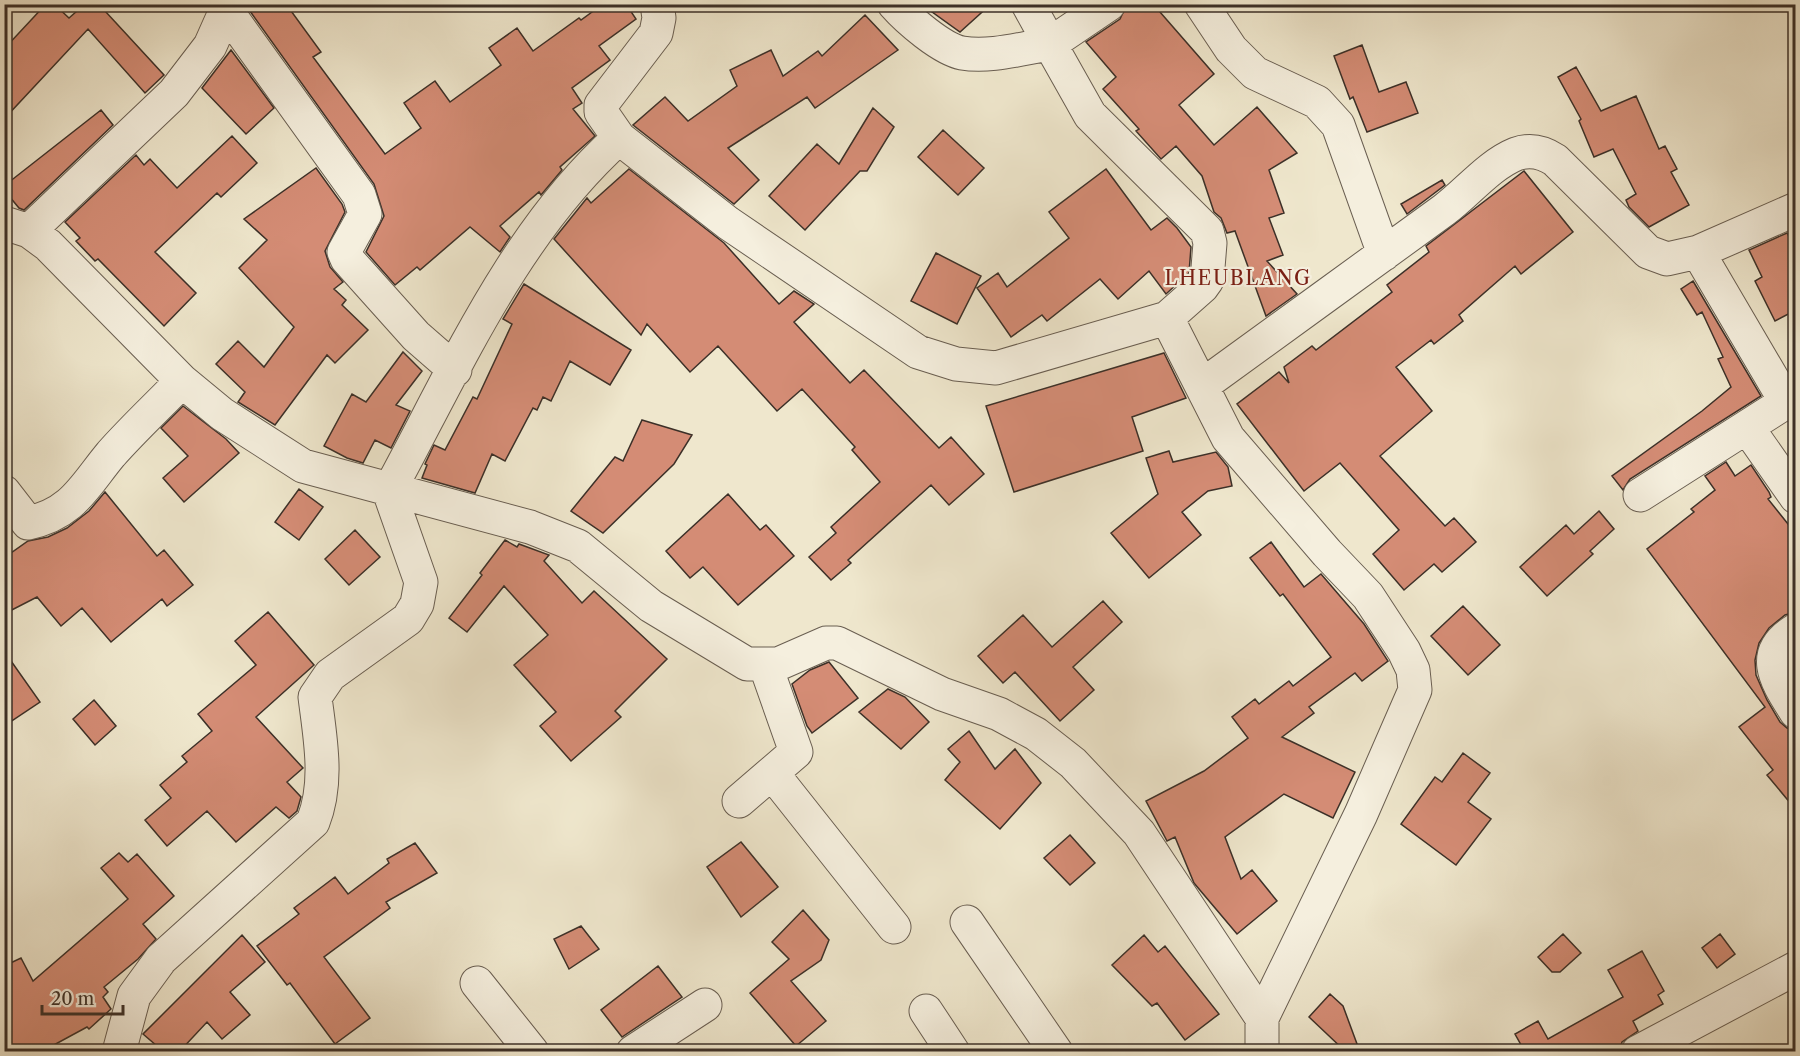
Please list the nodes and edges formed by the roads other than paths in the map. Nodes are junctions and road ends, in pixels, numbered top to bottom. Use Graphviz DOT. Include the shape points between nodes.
graph roads {
  1 [pos="657,4"];
  2 [pos="894,4"];
  3 [pos="1028,4"];
  4 [pos="1110,4"];
  5 [pos="1201,4"];
  6 [pos="225,8"];
  7 [pos="1050,44"];
  8 [pos="619,138"];
  9 [pos="1796,209"];
  10 [pos="17,227"];
  11 [pos="1698,252"];
  12 [pos="1384,254"];
  13 [pos="1167,318"];
  14 [pos="455,370"];
  15 [pos="182,381"];
  16 [pos="1203,385"];
  17 [pos="1791,400"];
  18 [pos="1747,427"];
  19 [pos="389,491"];
  20 [pos="4,492"];
  21 [pos="1640,495"];
  22 [pos="1796,497"];
  23 [pos="16,527"];
  24 [pos="1796,630"];
  25 [pos="765,664"];
  26 [pos="1796,712"];
  27 [pos="772,773"];
  28 [pos="740,801"];
  29 [pos="967,922"];
  30 [pos="894,927"];
  31 [pos="1796,968"];
  32 [pos="477,983"];
  33 [pos="705,1005"];
  34 [pos="926,1011"];
  35 [pos="1256,1040"];
  36 [pos="119,1052"];
  37 [pos="532,1052"];
  38 [pos="633,1052"];
  39 [pos="953,1052"];
  40 [pos="1056,1052"];
  41 [pos="1638,1052"];
  1 -- 8 [label="street" via="656,33 601,105 601,112"];
  2 -- 7 [label="street" via="906,18 959,52 982,54"];
  3 -- 7 [label="street"];
  4 -- 7 [label="street"];
  5 -- 12 [label="street" via="1231,49 1255,73 1317,102 1338,125"];
  6 -- 10 [label="street" via="210,46 174,93"];
  6 -- 14 [label="street" via="359,195 365,214 346,245 347,259 416,336"];
  7 -- 13 [label="street" via="1090,115 1207,231 1207,280"];
  8 -- 13 [label="street" via="728,223 918,352 956,364 996,368"];
  8 -- 14 [label="street" via="594,160 517,256"];
  9 -- 11 [label="street"];
  10 -- 15 [label="street" via="56,253"];
  11 -- 12 [label="street" via="1666,259 1648,252 1555,160 1545,153 1530,151 1503,160 1455,202"];
  11 -- 17 [label="street"];
  12 -- 16 [label="street"];
  13 -- 16 [label="street"];
  14 -- 19 [label="street"];
  15 -- 19 [label="street" via="222,414 303,466"];
  15 -- 23 [label="street" via="111,455 79,497 60,512"];
  16 -- 35 [label="street" via="1228,438 1368,596 1404,651 1415,680 1415,690"];
  17 -- 18 [label="street"];
  18 -- 21 [label="street"];
  18 -- 22 [label="street"];
  19 -- 25 [label="street" via="530,527 578,546 651,606 747,664"];
  19 -- 36 [label="street" via="421,582 417,604 408,619 330,675 315,697 322,762 320,805 313,822 161,959 134,996"];
  20 -- 23 [label="street"];
  24 -- 26 [label="street" via="1775,652 1774,675"];
  25 -- 27 [label="street" via="796,752"];
  25 -- 35 [label="street" via="778,664 826,643 837,643 1036,734 1073,763 1139,833"];
  27 -- 28 [label="street"];
  27 -- 30 [label="street"];
  29 -- 40 [label="street"];
  31 -- 41 [label="street"];
  32 -- 37 [label="street"];
  33 -- 38 [label="street"];
  34 -- 39 [label="street"];
}
